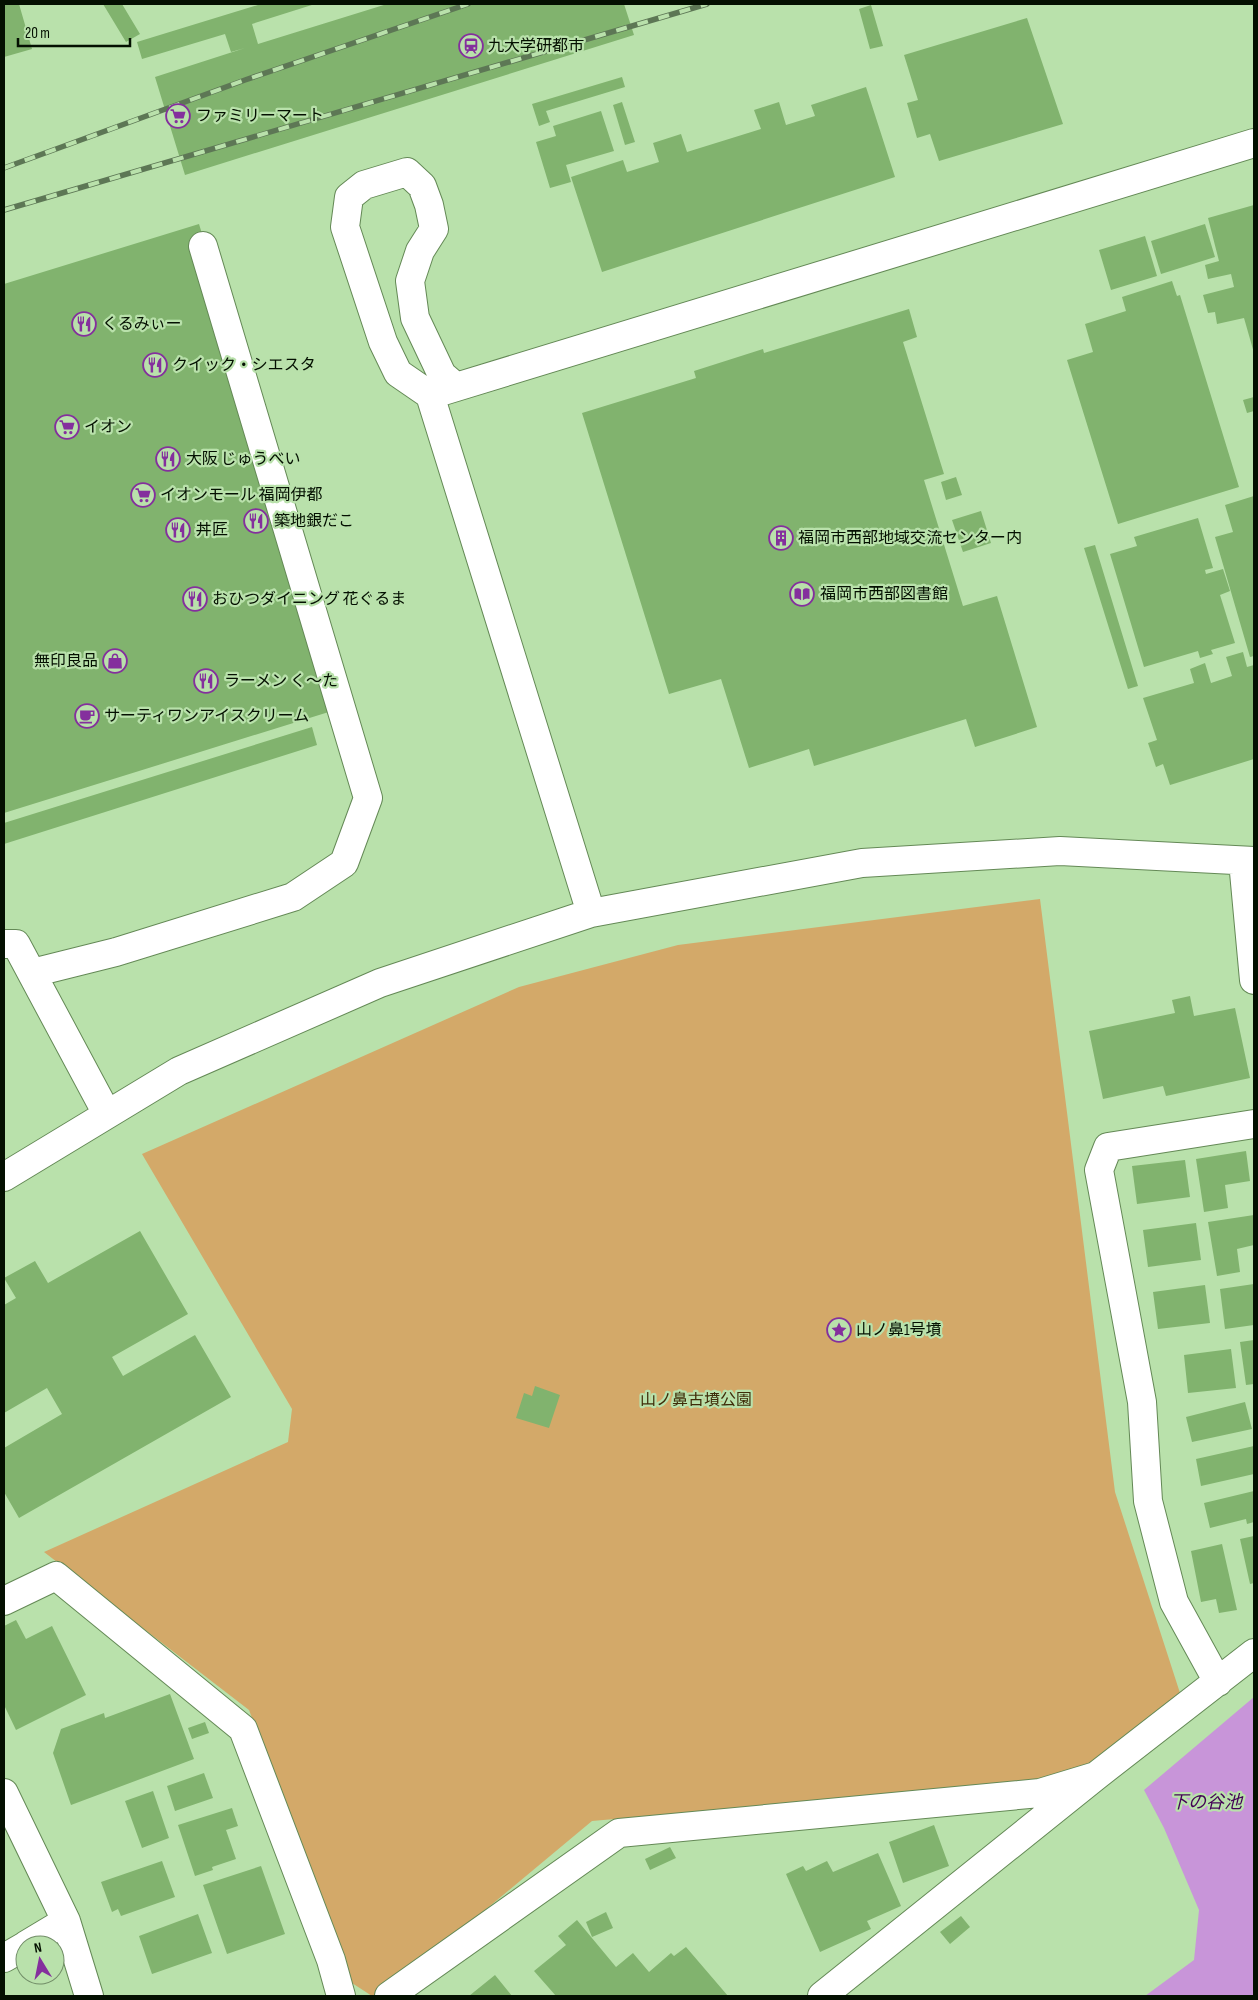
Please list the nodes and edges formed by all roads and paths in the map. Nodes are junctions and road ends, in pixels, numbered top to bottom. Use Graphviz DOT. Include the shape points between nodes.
graph roads {
  1 [pos="1254,143"];
  2 [pos="203,246"];
  3 [pos="456,387"];
  4 [pos="430,395"];
  5 [pos="1248,861"];
  6 [pos="591,913"];
  7 [pos="4,944"];
  8 [pos="32,973"];
  9 [pos="1254,980"];
  10 [pos="107,1114"];
  11 [pos="1254,1124"];
  12 [pos="4,1177"];
  13 [pos="4,1601"];
  14 [pos="1254,1653"];
  15 [pos="1218,1682"];
  16 [pos="1096,1776"];
  17 [pos="4,1794"];
  18 [pos="66,1921"];
  19 [pos="43,1935"];
  20 [pos="15,1952"];
  21 [pos="4,1958"];
  22 [pos="89,1996"];
  23 [pos="341,1996"];
  24 [pos="389,1996"];
  25 [pos="822,1996"];
  1 -- 3 [label="street"];
  2 -- 8 [label="street" via="368,798 344,863 293,897 116,952"];
  3 -- 4 [label="street"];
  3 -- 4 [label="street" via="442,375 415,318 410,282 420,251 434,229 422,186 408,172 364,185 349,197 345,227 383,342 398,373"];
  4 -- 6 [label="street"];
  5 -- 6 [label="street" via="1060,851 862,862"];
  5 -- 9 [label="street"];
  6 -- 10 [label="street" via="380,983 179,1071"];
  7 -- 8 [label="street" via="16,944"];
  8 -- 10 [label="street"];
  10 -- 12 [label="street"];
  11 -- 15 [label="street" via="1108,1147 1099,1170 1142,1402 1148,1501 1174,1602"];
  13 -- 23 [label="street" via="56,1576 243,1729 331,1960"];
  14 -- 15 [label="street"];
  15 -- 16 [label="street"];
  16 -- 24 [label="street" via="1040,1793 619,1833"];
  16 -- 25 [label="street"];
  17 -- 18 [label="street"];
  18 -- 19 [label="street"];
  18 -- 22 [label="street"];
  20 -- 21 [label="street"];
}
